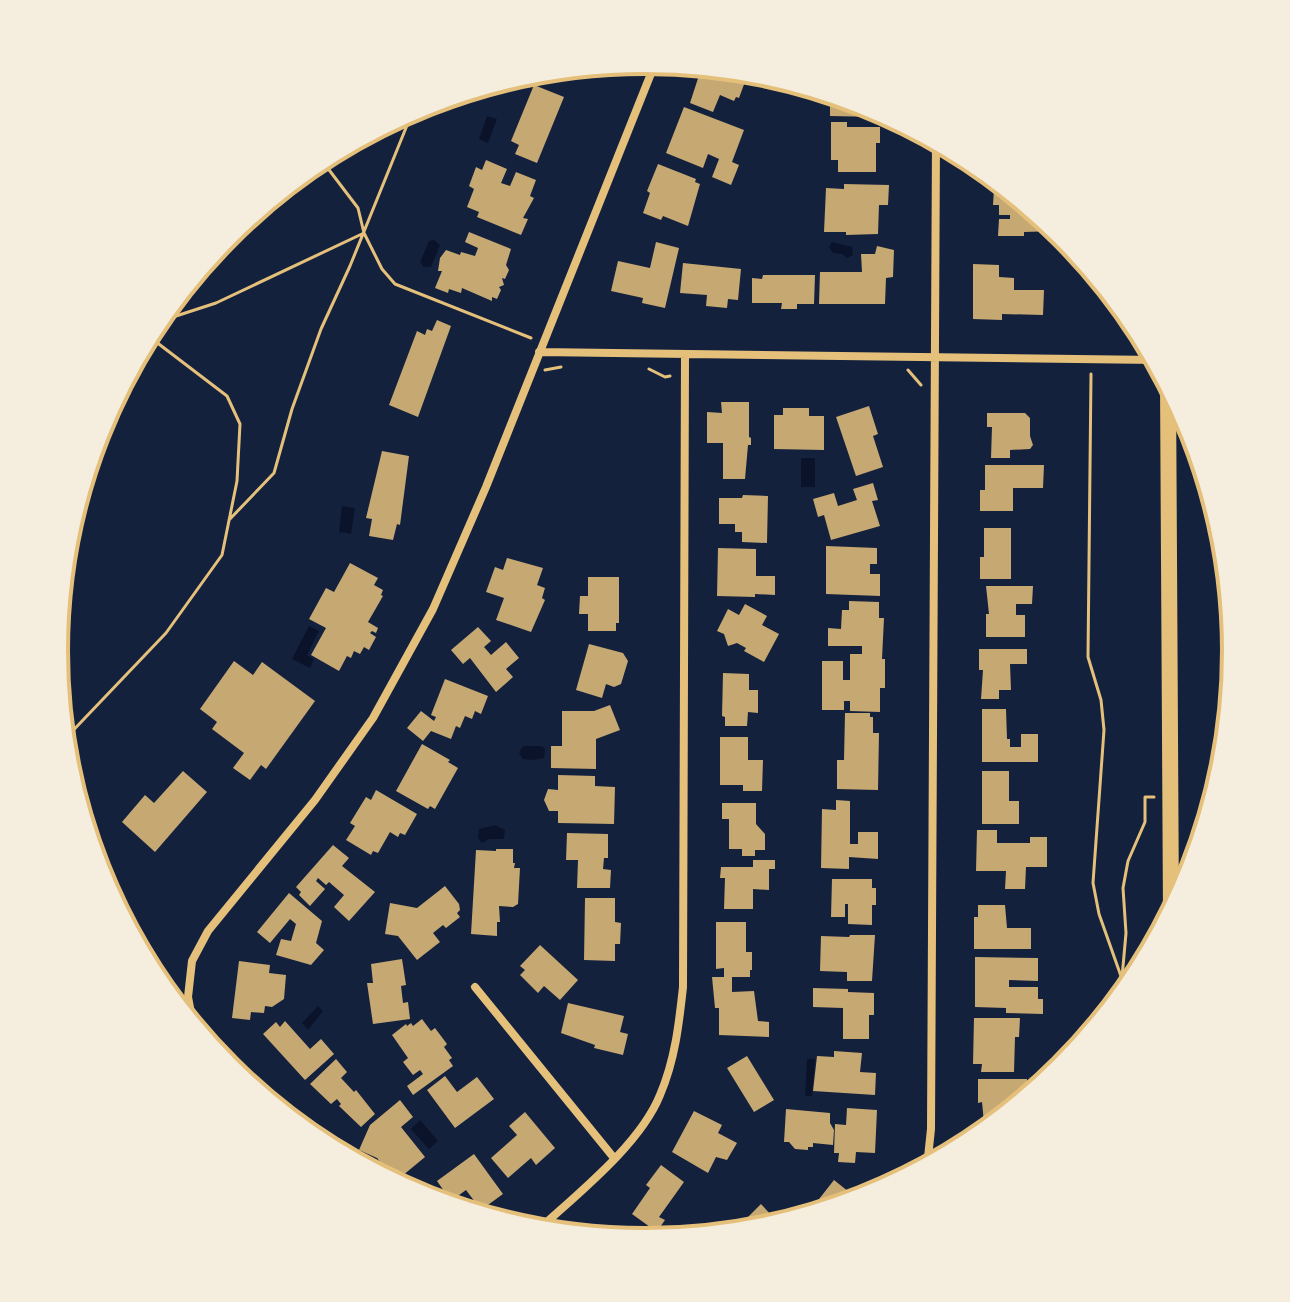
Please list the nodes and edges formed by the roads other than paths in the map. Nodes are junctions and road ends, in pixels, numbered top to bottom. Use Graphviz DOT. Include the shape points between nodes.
graph roads {
  1 [pos="651,74"];
  2 [pos="936,152"];
  3 [pos="541,347"];
  4 [pos="685,354"];
  5 [pos="935,358"];
  6 [pos="1143,360"];
  7 [pos="1167,407"];
  8 [pos="1171,888"];
  9 [pos="475,987"];
  10 [pos="190,1005"];
  11 [pos="928,1153"];
  12 [pos="614,1158"];
  13 [pos="549,1220"];
  1 -- 3 [label="street"];
  2 -- 5 [label="street"];
  3 -- 4 [label="street"];
  3 -- 10 [label="street" via="433,609 373,718 315,800 208,931 192,961"];
  4 -- 5 [label="street"];
  4 -- 12 [label="street" via="683,987 676,1050 659,1098"];
  5 -- 6 [label="street"];
  5 -- 11 [label="street"];
  7 -- 8 [label="main road"];
  9 -- 12 [label="street"];
  12 -- 13 [label="street"];
}
